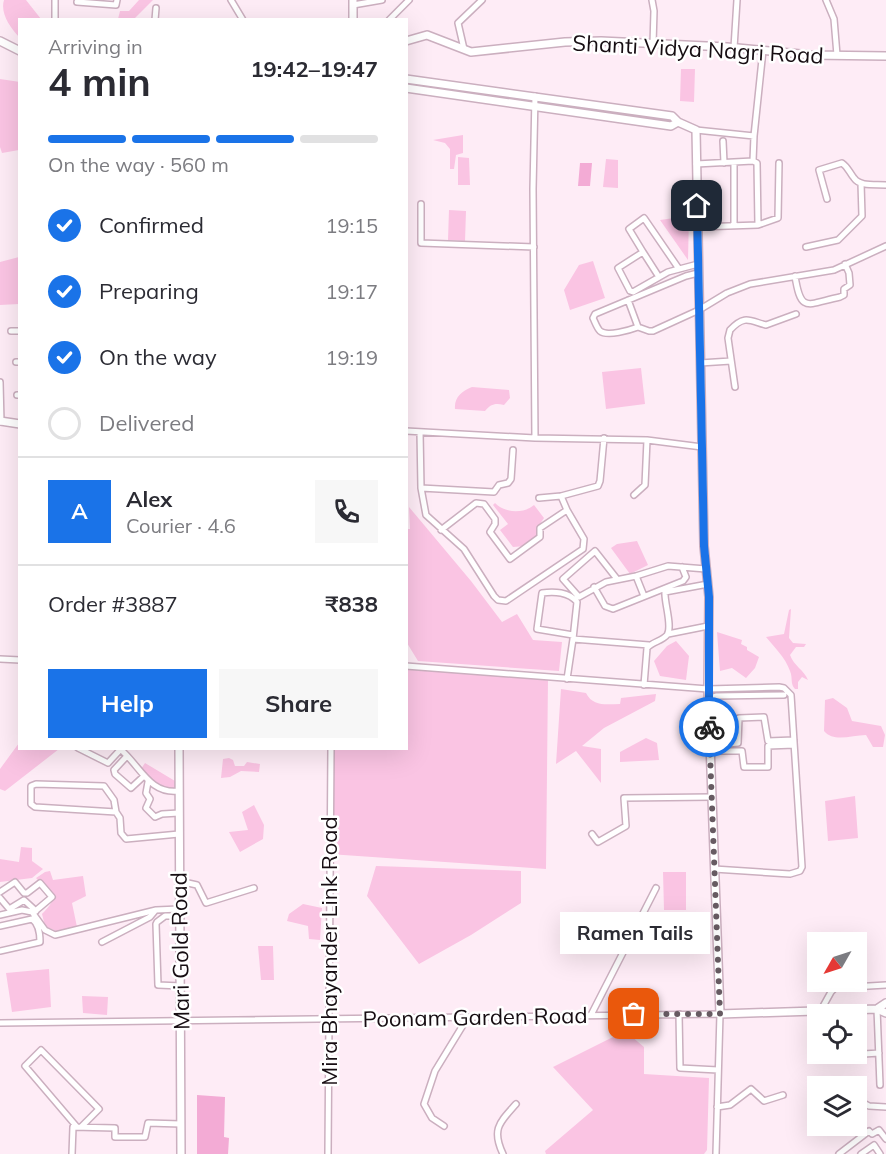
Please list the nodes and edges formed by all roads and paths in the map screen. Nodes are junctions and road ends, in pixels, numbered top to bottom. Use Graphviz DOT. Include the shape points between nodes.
graph roads {
  1 [pos="55,0"];
  2 [pos="117,0"];
  3 [pos="231,0"];
  4 [pos="382,0"];
  5 [pos="409,0"];
  6 [pos="482,0"];
  7 [pos="652,0"];
  8 [pos="737,0"];
  9 [pos="826,0"];
  10 [pos="77,2"];
  11 [pos="353,3"];
  12 [pos="156,8"];
  13 [pos="55,18"];
  14 [pos="155,18"];
  15 [pos="242,18"];
  16 [pos="391,18"];
  17 [pos="408,40"];
  18 [pos="0,41"];
  19 [pos="653,44"];
  20 [pos="734,48"];
  21 [pos="464,49"];
  22 [pos="18,50"];
  23 [pos="763,50"];
  24 [pos="837,55"];
  25 [pos="886,56"];
  26 [pos="408,79"];
  27 [pos="428,82"];
  28 [pos="408,88"];
  29 [pos="428,90"];
  30 [pos="535,96"];
  31 [pos="535,105"];
  32 [pos="674,124"];
  33 [pos="696,130"];
  34 [pos="754,136"];
  35 [pos="723,141"];
  36 [pos="753,161"];
  37 [pos="734,162"];
  38 [pos="724,163"];
  39 [pos="779,163"];
  40 [pos="696,164"];
  41 [pos="861,183"];
  42 [pos="886,185"];
  43 [pos="827,199"];
  44 [pos="421,204"];
  45 [pos="734,225"];
  46 [pos="758,225"];
  47 [pos="698,227"];
  48 [pos="886,246"];
  49 [pos="806,247"];
  50 [pos="534,248"];
  51 [pos="643,252"];
  52 [pos="698,264"];
  53 [pos="845,264"];
  54 [pos="679,269"];
  55 [pos="698,273"];
  56 [pos="795,276"];
  57 [pos="659,277"];
  58 [pos="628,300"];
  59 [pos="699,310"];
  60 [pos="796,314"];
  61 [pos="638,327"];
  62 [pos="11,331"];
  63 [pos="18,331"];
  64 [pos="731,361"];
  65 [pos="700,363"];
  66 [pos="0,382"];
  67 [pos="735,387"];
  68 [pos="1,421"];
  69 [pos="18,424"];
  70 [pos="408,431"];
  71 [pos="420,432"];
  72 [pos="535,438"];
  73 [pos="604,438"];
  74 [pos="647,440"];
  75 [pos="702,447"];
  76 [pos="513,450"];
  77 [pos="421,488"];
  78 [pos="634,495"];
  79 [pos="561,496"];
  80 [pos="539,498"];
  81 [pos="567,510"];
  82 [pos="441,530"];
  83 [pos="681,567"];
  84 [pos="706,569"];
  85 [pos="636,576"];
  86 [pos="617,579"];
  87 [pos="708,584"];
  88 [pos="594,587"];
  89 [pos="644,596"];
  90 [pos="708,626"];
  91 [pos="668,634"];
  92 [pos="573,637"];
  93 [pos="649,645"];
  94 [pos="0,659"];
  95 [pos="18,660"];
  96 [pos="408,666"];
  97 [pos="567,679"];
  98 [pos="644,685"];
  99 [pos="770,687"];
  100 [pos="708,689"];
  101 [pos="771,695"];
  102 [pos="784,695"];
  103 [pos="709,705"];
  104 [pos="794,742"];
  105 [pos="710,748"];
  106 [pos="82,750"];
  107 [pos="118,750"];
  108 [pos="120,750"];
  109 [pos="179,750"];
  110 [pos="331,750"];
  111 [pos="127,756"];
  112 [pos="144,776"];
  113 [pos="148,782"];
  114 [pos="179,791"];
  115 [pos="712,797"];
  116 [pos="117,812"];
  117 [pos="179,813"];
  118 [pos="179,834"];
  119 [pos="592,834"];
  120 [pos="714,869"];
  121 [pos="179,881"];
  122 [pos="254,888"];
  123 [pos="656,888"];
  124 [pos="0,892"];
  125 [pos="0,898"];
  126 [pos="0,908"];
  127 [pos="156,910"];
  128 [pos="8,911"];
  129 [pos="34,912"];
  130 [pos="179,913"];
  131 [pos="0,926"];
  132 [pos="102,942"];
  133 [pos="0,951"];
  134 [pos="886,985"];
  135 [pos="181,986"];
  136 [pos="886,1003"];
  137 [pos="825,1004"];
  138 [pos="867,1009"];
  139 [pos="877,1009"];
  140 [pos="807,1011"];
  141 [pos="886,1013"];
  142 [pos="680,1014"];
  143 [pos="720,1014"];
  144 [pos="591,1015"];
  145 [pos="468,1017"];
  146 [pos="328,1020"];
  147 [pos="182,1021"];
  148 [pos="0,1023"];
  149 [pos="879,1053"];
  150 [pos="867,1054"];
  151 [pos="718,1070"];
  152 [pos="880,1085"];
  153 [pos="783,1095"];
  154 [pos="516,1104"];
  155 [pos="867,1105"];
  156 [pos="717,1107"];
  157 [pos="886,1107"];
  158 [pos="181,1124"];
  159 [pos="444,1126"];
  160 [pos="79,1127"];
  161 [pos="886,1139"];
  162 [pos="72,1154"];
  163 [pos="181,1154"];
  164 [pos="328,1154"];
  165 [pos="503,1154"];
  166 [pos="716,1154"];
  167 [pos="839,1154"];
  168 [pos="861,1154"];
  169 [pos="880,1154"];
  1 -- 13 [label="street"];
  2 -- 10 [label="street" via="116,5"];
  3 -- 15 [label="street"];
  4 -- 11 [label="street"];
  5 -- 16 [label="street"];
  6 -- 21 [label="street" via="458,23"];
  7 -- 19 [label="street"];
  8 -- 20 [label="street"];
  9 -- 24 [label="street" via="834,19"];
  12 -- 14 [label="street"];
  17 -- 21 [label="street, Shanti Vidya Nagri Road" via="427,35"];
  18 -- 22 [label="street"];
  19 -- 20 [label="street, Shanti Vidya Nagri Road"];
  19 -- 21 [label="street, Shanti Vidya Nagri Road" via="565,42 471,52"];
  20 -- 23 [label="street, Shanti Vidya Nagri Road"];
  23 -- 24 [label="street, Shanti Vidya Nagri Road"];
  23 -- 34 [label="street"];
  24 -- 25 [label="street, Shanti Vidya Nagri Road"];
  26 -- 27 [label="street"];
  27 -- 29 [label="street"];
  27 -- 30 [label="street"];
  28 -- 29 [label="street"];
  29 -- 31 [label="street"];
  30 -- 31 [label="street"];
  30 -- 32 [label="street" via="672,116"];
  31 -- 32 [label="street"];
  31 -- 50 [label="street"];
  32 -- 33 [label="street"];
  33 -- 34 [label="street"];
  33 -- 40 [label="street"];
  34 -- 36 [label="street"];
  35 -- 38 [label="street"];
  36 -- 37 [label="street"];
  36 -- 46 [label="street" via="757,165"];
  37 -- 38 [label="street"];
  37 -- 45 [label="street"];
  38 -- 40 [label="street"];
  39 -- 46 [label="street" via="779,216"];
  40 -- 47 [label="street"];
  41 -- 42 [label="street"];
  41 -- 43 [label="street" via="842,163 819,170"];
  41 -- 49 [label="street" via="862,216 838,240"];
  44 -- 50 [label="street" via="422,243"];
  45 -- 46 [label="street"];
  45 -- 47 [label="street"];
  47 -- 52 [label="street"];
  48 -- 53 [label="street"];
  50 -- 72 [label="street"];
  51 -- 54 [label="street" via="629,229 644,218"];
  51 -- 57 [label="street"];
  51 -- 57 [label="street" via="618,268 630,291 635,292"];
  52 -- 54 [label="street"];
  52 -- 55 [label="street"];
  53 -- 56 [label="street" via="834,270"];
  53 -- 56 [label="street" via="850,285 840,297 802,302"];
  54 -- 57 [label="street"];
  55 -- 58 [label="street"];
  55 -- 59 [label="street"];
  56 -- 59 [label="street" via="750,284"];
  58 -- 61 [label="street"];
  58 -- 61 [label="street" via="593,318 604,333"];
  59 -- 61 [label="street" via="653,331"];
  59 -- 65 [label="street"];
  60 -- 64 [label="street" via="766,325 748,319 734,325 728,334"];
  62 -- 63 [label="street"];
  64 -- 65 [label="street"];
  64 -- 67 [label="street"];
  65 -- 75 [label="street"];
  66 -- 68 [label="street"];
  68 -- 69 [label="street"];
  70 -- 71 [label="street"];
  71 -- 72 [label="street"];
  71 -- 77 [label="street"];
  72 -- 73 [label="street"];
  73 -- 74 [label="street"];
  73 -- 79 [label="street" via="598,486"];
  74 -- 75 [label="street"];
  74 -- 78 [label="street" via="645,485"];
  75 -- 84 [label="street"];
  76 -- 77 [label="street" via="511,479 499,484 494,492"];
  77 -- 82 [label="street" via="426,515"];
  79 -- 80 [label="street"];
  79 -- 81 [label="street"];
  81 -- 82 [label="street" via="540,528 540,537 511,559 490,532 495,519 484,504 476,503"];
  81 -- 82 [label="street" via="584,539 583,549 506,601 498,600 464,549"];
  83 -- 84 [label="street"];
  83 -- 85 [label="street" via="668,566"];
  83 -- 89 [label="street" via="686,577 683,581"];
  84 -- 87 [label="street"];
  85 -- 86 [label="street"];
  85 -- 89 [label="street"];
  86 -- 88 [label="street"];
  86 -- 88 [label="street" via="595,551 563,579 578,597"];
  87 -- 90 [label="street"];
  87 -- 91 [label="street" via="665,592"];
  88 -- 89 [label="street" via="610,609"];
  90 -- 91 [label="street"];
  90 -- 100 [label="street"];
  91 -- 93 [label="street"];
  92 -- 92 [label="street" via="575,600 565,593 542,593 537,629"];
  92 -- 93 [label="street"];
  92 -- 97 [label="street"];
  93 -- 98 [label="street"];
  94 -- 95 [label="street"];
  96 -- 97 [label="street"];
  97 -- 98 [label="street"];
  98 -- 100 [label="street"];
  99 -- 100 [label="street"];
  99 -- 101 [label="street"];
  99 -- 104 [label="street" via="784,688 791,695"];
  100 -- 103 [label="street"];
  101 -- 102 [label="street"];
  101 -- 103 [label="street" via="716,696"];
  103 -- 105 [label="street"];
  104 -- 105 [label="street" via="768,746 768,767 744,767 742,751"];
  104 -- 105 [label="street" via="768,741 764,717 739,718 738,743"];
  104 -- 120 [label="street" via="800,872"];
  105 -- 115 [label="street"];
  106 -- 107 [label="street" via="108,763"];
  108 -- 111 [label="street"];
  109 -- 114 [label="street, Mari Gold Road"];
  110 -- 146 [label="street, Mira Bhayander Link Road"];
  111 -- 112 [label="street"];
  111 -- 112 [label="street" via="114,770 115,774 131,788"];
  112 -- 113 [label="street"];
  113 -- 114 [label="street" via="167,792"];
  113 -- 117 [label="street" via="146,808 155,817"];
  114 -- 117 [label="street, Mari Gold Road"];
  115 -- 119 [label="street" via="624,798 626,826 598,842"];
  115 -- 120 [label="street"];
  116 -- 116 [label="street" via="35,807 31,804 32,786 104,786"];
  116 -- 118 [label="street" via="121,833 126,838"];
  117 -- 118 [label="street, Mari Gold Road"];
  118 -- 121 [label="street, Mari Gold Road"];
  120 -- 143 [label="street"];
  121 -- 122 [label="street" via="197,885 206,903"];
  121 -- 130 [label="street, Mari Gold Road"];
  123 -- 144 [label="street"];
  124 -- 129 [label="street" via="15,882 26,894 40,883 52,896"];
  125 -- 128 [label="street"];
  126 -- 128 [label="street"];
  127 -- 129 [label="street" via="55,935 45,930"];
  127 -- 130 [label="street"];
  127 -- 132 [label="street"];
  128 -- 129 [label="street"];
  128 -- 129 [label="street" via="24,900"];
  130 -- 135 [label="street, Mari Gold Road"];
  130 -- 135 [label="street" via="165,916 156,924 158,985"];
  131 -- 133 [label="street" via="32,919 38,925 40,937 40,942"];
  134 -- 137 [label="street" via="836,988"];
  135 -- 147 [label="street, Mari Gold Road"];
  136 -- 139 [label="street"];
  138 -- 139 [label="street, Poonam Garden Road"];
  139 -- 141 [label="street, Poonam Garden Road"];
  139 -- 149 [label="street"];
  140 -- 143 [label="street, Poonam Garden Road"];
  142 -- 143 [label="street, Poonam Garden Road"];
  142 -- 144 [label="street, Poonam Garden Road"];
  142 -- 151 [label="street" via="680,1068"];
  143 -- 151 [label="street"];
  144 -- 145 [label="street, Poonam Garden Road"];
  145 -- 146 [label="street, Poonam Garden Road"];
  145 -- 159 [label="street" via="435,1071 424,1104 432,1118"];
  146 -- 147 [label="street, Poonam Garden Road"];
  146 -- 164 [label="street, Mira Bhayander Link Road"];
  147 -- 148 [label="street, Poonam Garden Road"];
  147 -- 158 [label="street, Mari Gold Road"];
  149 -- 150 [label="street"];
  149 -- 152 [label="street"];
  151 -- 156 [label="street"];
  153 -- 156 [label="street" via="764,1101 752,1089 730,1105"];
  154 -- 165 [label="street" via="498,1128"];
  155 -- 157 [label="street"];
  156 -- 166 [label="street"];
  158 -- 160 [label="street" via="148,1123 145,1137 115,1137 115,1128"];
  158 -- 163 [label="street, Mari Gold Road"];
  160 -- 160 [label="street" via="99,1109 41,1050 26,1066"];
  160 -- 162 [label="street" via="73,1127"];
  161 -- 167 [label="street" via="879,1130 872,1134 869,1131"];
  168 -- 169 [label="street" via="874,1145"];
}
